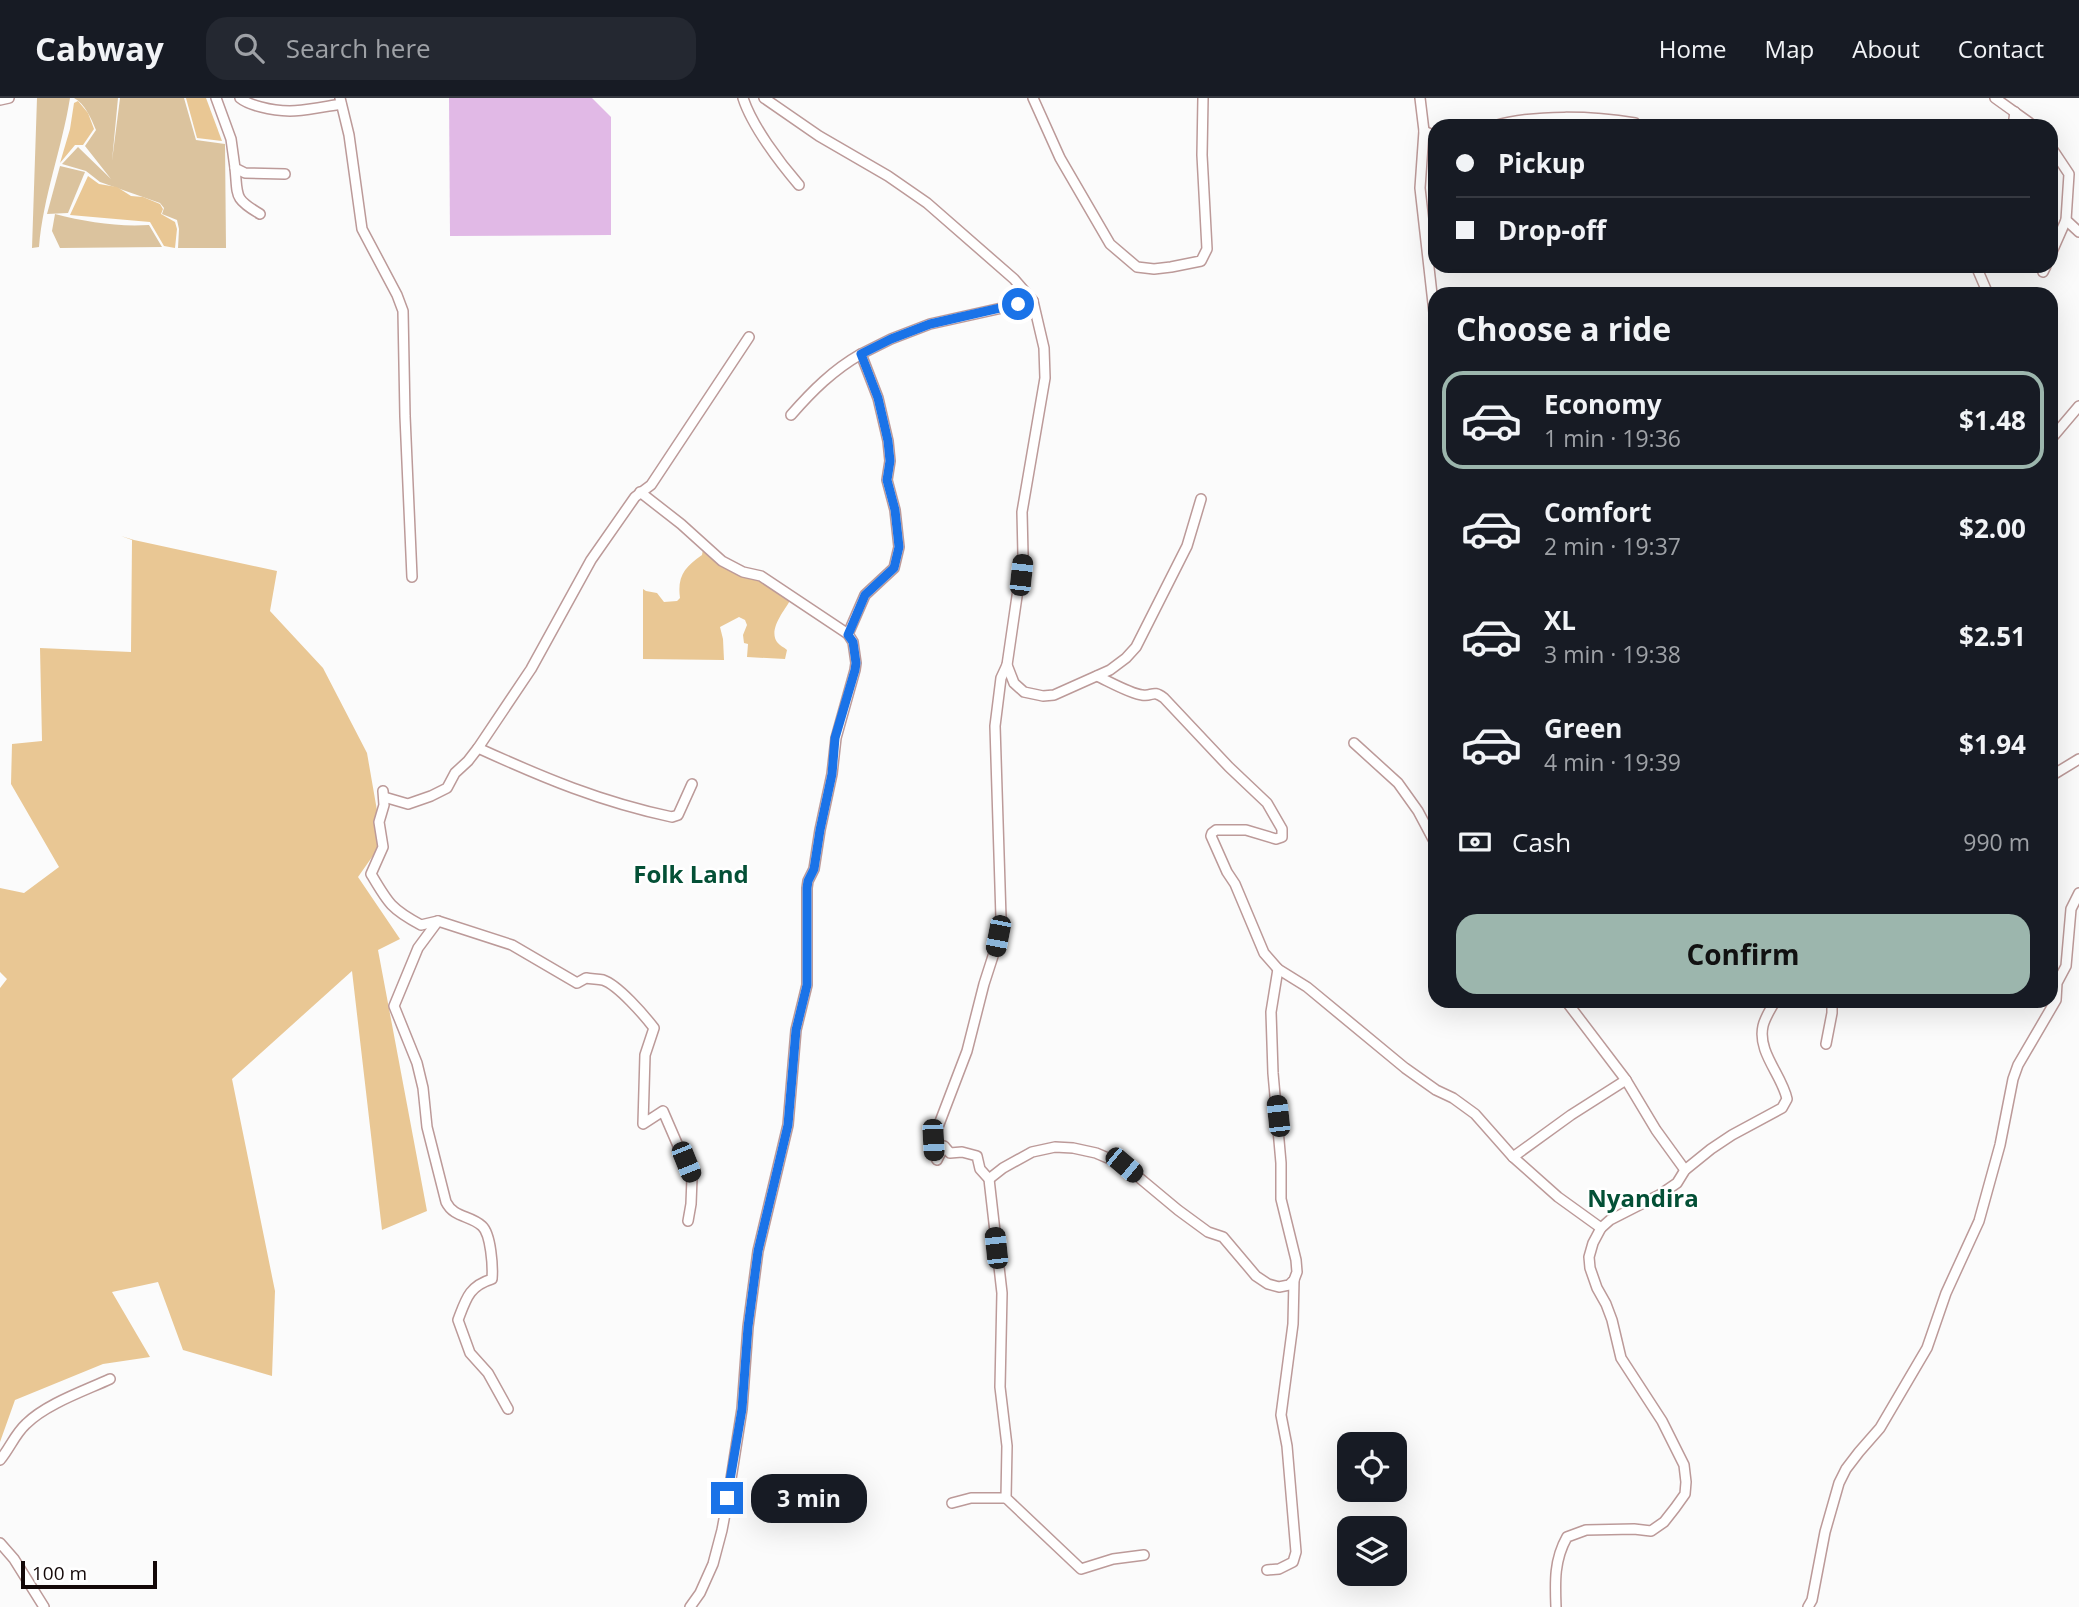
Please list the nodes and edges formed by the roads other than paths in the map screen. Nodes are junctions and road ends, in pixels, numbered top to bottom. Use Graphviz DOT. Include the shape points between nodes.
graph roads {
  1 [pos="9,98"];
  2 [pos="216,98"];
  3 [pos="240,98"];
  4 [pos="743,98"];
  5 [pos="764,98"];
  6 [pos="1034,98"];
  7 [pos="1203,98"];
  8 [pos="1420,98"];
  9 [pos="1995,98"];
  10 [pos="0,100"];
  11 [pos="340,101"];
  12 [pos="2015,112"];
  13 [pos="1556,119"];
  14 [pos="1610,119"];
  15 [pos="2014,119"];
  16 [pos="2024,119"];
  17 [pos="1424,131"];
  18 [pos="1428,133"];
  19 [pos="2058,158"];
  20 [pos="235,168"];
  21 [pos="285,174"];
  22 [pos="799,186"];
  23 [pos="260,214"];
  24 [pos="2066,220"];
  25 [pos="2079,232"];
  26 [pos="2058,238"];
  27 [pos="1428,258"];
  28 [pos="1033,301"];
  29 [pos="748,337"];
  30 [pos="861,354"];
  31 [pos="2079,407"];
  32 [pos="791,415"];
  33 [pos="2058,431"];
  34 [pos="640,492"];
  35 [pos="1201,499"];
  36 [pos="412,577"];
  37 [pos="848,635"];
  38 [pos="1007,664"];
  39 [pos="1097,676"];
  40 [pos="1354,743"];
  41 [pos="478,748"];
  42 [pos="2079,759"];
  43 [pos="2058,772"];
  44 [pos="692,784"];
  45 [pos="1428,830"];
  46 [pos="2079,893"];
  47 [pos="438,921"];
  48 [pos="1278,969"];
  49 [pos="2058,981"];
  50 [pos="1571,1008"];
  51 [pos="1771,1008"];
  52 [pos="1832,1008"];
  53 [pos="2051,1008"];
  54 [pos="1826,1044"];
  55 [pos="1626,1080"];
  56 [pos="1513,1157"];
  57 [pos="1685,1170"];
  58 [pos="989,1179"];
  59 [pos="688,1221"];
  60 [pos="1601,1228"];
  61 [pos="1294,1280"];
  62 [pos="110,1379"];
  63 [pos="508,1409"];
  64 [pos="0,1460"];
  65 [pos="1006,1497"];
  66 [pos="952,1503"];
  67 [pos="0,1543"];
  68 [pos="1144,1555"];
  69 [pos="1267,1570"];
  70 [pos="44,1607"];
  71 [pos="690,1607"];
  72 [pos="1556,1607"];
  73 [pos="1808,1607"];
  1 -- 10 [label="street"];
  2 -- 20 [label="street" via="231,139"];
  3 -- 11 [label="street" via="276,111 294,112"];
  4 -- 22 [label="street"];
  5 -- 28 [label="street" via="927,202"];
  6 -- 7 [label="street" via="1060,158 1110,244 1137,267 1154,269 1201,261 1207,249"];
  8 -- 17 [label="street"];
  9 -- 12 [label="street"];
  11 -- 36 [label="street" via="362,229 403,311"];
  12 -- 15 [label="street"];
  12 -- 16 [label="street"];
  13 -- 14 [label="street"];
  17 -- 18 [label="street"];
  17 -- 27 [label="street" via="1420,188"];
  19 -- 24 [label="street" via="2069,174"];
  20 -- 21 [label="street" via="245,173"];
  20 -- 23 [label="street" via="241,201"];
  24 -- 25 [label="street"];
  24 -- 26 [label="street"];
  28 -- 30 [label="street" via="930,324"];
  28 -- 38 [label="street" via="1044,348 1045,378 1022,512 1023,555"];
  29 -- 34 [label="street" via="651,485"];
  30 -- 32 [label="street" via="819,384"];
  30 -- 37 [label="street" via="888,441 887,480 899,547 894,568 865,595"];
  31 -- 33 [label="street"];
  34 -- 37 [label="street" via="722,561 761,576"];
  34 -- 41 [label="street" via="591,560 531,669"];
  35 -- 39 [label="street" via="1187,546 1136,647"];
  37 -- 71 [label="street" via="856,663 835,738 832,774 808,881 807,985 796,1030 788,1125 758,1251 730,1486 713,1564"];
  38 -- 39 [label="street" via="1014,683 1024,692 1043,696"];
  38 -- 58 [label="street" via="995,726 1001,918 967,1051 933,1140 937,1160 944,1146 950,1153 977,1156"];
  39 -- 48 [label="street" via="1141,695 1157,693 1164,698 1267,803 1283,829 1279,838 1247,830 1216,830 1212,836 1264,953"];
  40 -- 45 [label="street" via="1398,783"];
  41 -- 44 [label="street" via="563,786 672,817 678,815"];
  41 -- 47 [label="street" via="447,788 431,796 408,804 384,794 379,822 383,847 371,874 397,912 421,925"];
  42 -- 43 [label="street"];
  46 -- 49 [label="street" via="2071,909 2066,966"];
  47 -- 59 [label="street" via="512,945 577,984 586,978 606,981 635,1003 654,1028 645,1055 643,1124 663,1111 692,1178"];
  47 -- 63 [label="street" via="418,948 394,1006 417,1063 446,1202 450,1210 483,1227 489,1237 492,1279 479,1283 458,1320 470,1353 488,1373"];
  48 -- 56 [label="street" via="1307,987 1405,1068 1475,1114"];
  48 -- 61 [label="street" via="1270,1012 1273,1073 1281,1199 1296,1260"];
  50 -- 55 [label="street"];
  51 -- 57 [label="street" via="1764,1022 1763,1040 1787,1099 1782,1108 1732,1135"];
  52 -- 54 [label="street"];
  53 -- 73 [label="street" via="2018,1065 1979,1221 1927,1348 1880,1428 1839,1483"];
  55 -- 56 [label="street"];
  55 -- 57 [label="street"];
  56 -- 60 [label="street"];
  57 -- 60 [label="street" via="1669,1189"];
  58 -- 61 [label="street" via="1032,1152 1055,1147 1096,1153 1124,1165 1208,1232 1223,1237 1268,1284 1279,1287"];
  58 -- 65 [label="street" via="1002,1293 1000,1387 1007,1446"];
  60 -- 72 [label="street" via="1589,1257 1593,1280 1612,1320 1621,1358 1684,1465 1685,1494 1651,1531 1586,1530 1567,1537 1554,1573"];
  61 -- 69 [label="street" via="1281,1415 1296,1552 1293,1562"];
  62 -- 64 [label="street" via="27,1422"];
  65 -- 66 [label="street"];
  65 -- 68 [label="street" via="1081,1569"];
  67 -- 70 [label="street"];
}
